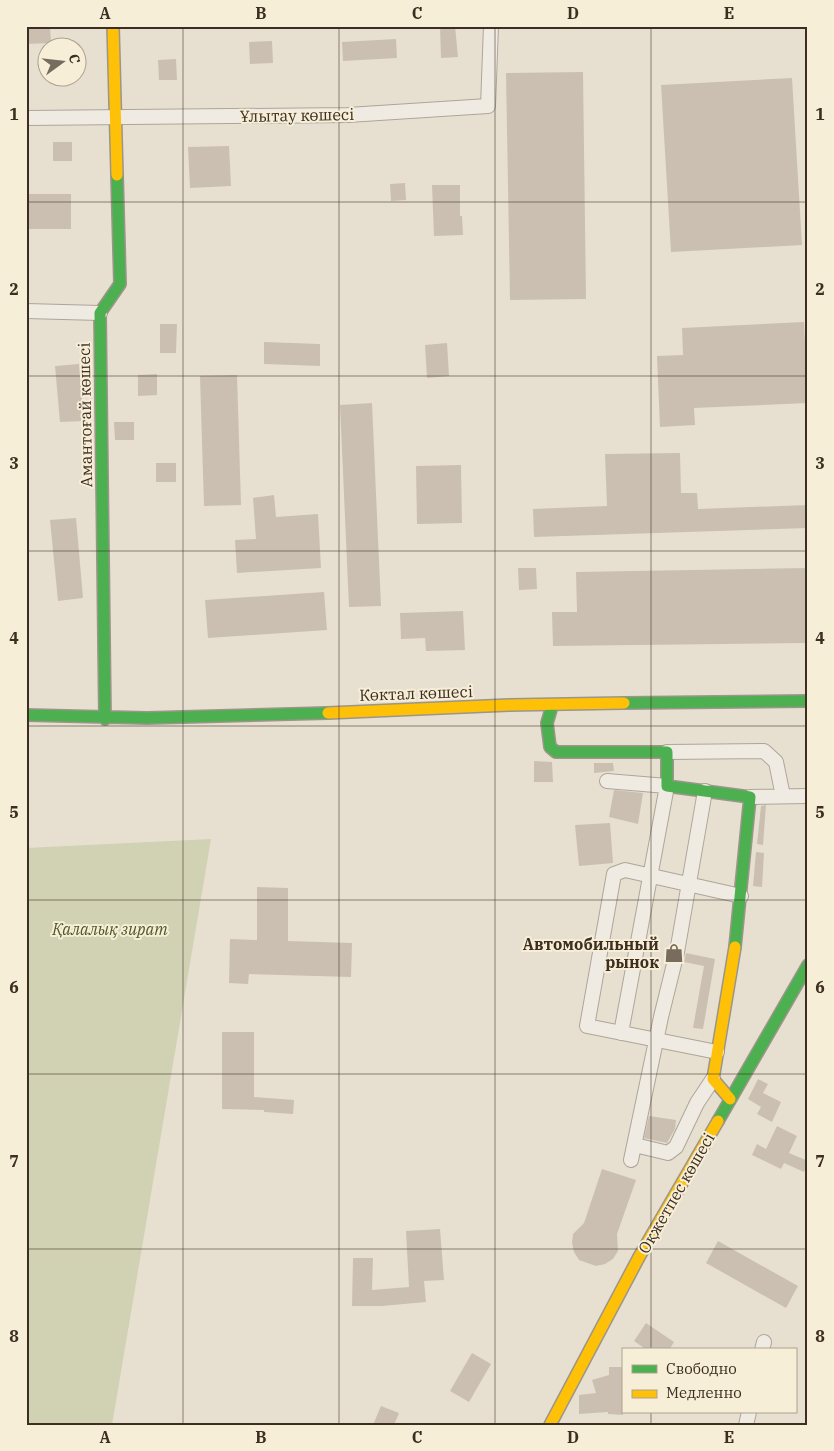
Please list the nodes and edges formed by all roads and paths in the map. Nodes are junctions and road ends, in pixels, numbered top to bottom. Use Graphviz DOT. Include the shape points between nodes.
graph roads {
  1 [pos="113,26"];
  2 [pos="491,26"];
  3 [pos="114,116"];
  4 [pos="26,118"];
  5 [pos="26,311"];
  6 [pos="100,313"];
  7 [pos="808,701"];
  8 [pos="552,706"];
  9 [pos="26,715"];
  10 [pos="105,719"];
  11 [pos="667,752"];
  12 [pos="607,780"];
  13 [pos="667,786"];
  14 [pos="705,791"];
  15 [pos="783,796"];
  16 [pos="808,796"];
  17 [pos="750,797"];
  18 [pos="650,876"];
  19 [pos="688,883"];
  20 [pos="741,896"];
  21 [pos="808,965"];
  22 [pos="621,1033"];
  23 [pos="656,1041"];
  24 [pos="717,1052"];
  25 [pos="712,1079"];
  26 [pos="730,1099"];
  27 [pos="634,1145"];
  28 [pos="631,1160"];
  29 [pos="550,1425"];
  1 -- 3 [label="street"];
  2 -- 3 [label="street, Ұлытау көшесі" via="488,106 348,115"];
  3 -- 4 [label="street, Ұлытау көшесі"];
  3 -- 6 [label="street" via="120,284"];
  5 -- 6 [label="street"];
  6 -- 10 [label="street, Амантоғай көшесі"];
  7 -- 8 [label="street, Көктал көшесі"];
  8 -- 10 [label="street, Көктал көшесі"];
  8 -- 11 [label="street" via="547,723 550,747 556,752"];
  9 -- 10 [label="street, Көктал көшесі"];
  11 -- 13 [label="street"];
  11 -- 15 [label="street" via="764,751 776,762"];
  12 -- 13 [label="street"];
  13 -- 14 [label="street"];
  13 -- 18 [label="street"];
  14 -- 17 [label="street"];
  14 -- 19 [label="street"];
  15 -- 16 [label="street"];
  15 -- 17 [label="street"];
  17 -- 20 [label="street"];
  18 -- 19 [label="street"];
  18 -- 22 [label="street"];
  18 -- 22 [label="street" via="625,870 614,874 586,1026"];
  19 -- 20 [label="street"];
  19 -- 23 [label="street" via="677,952"];
  20 -- 24 [label="street"];
  21 -- 26 [label="street, Оқжетпес көшесі"];
  22 -- 23 [label="street"];
  23 -- 24 [label="street"];
  23 -- 27 [label="street"];
  24 -- 25 [label="street"];
  25 -- 26 [label="street"];
  25 -- 27 [label="street" via="676,1148 668,1153"];
  26 -- 29 [label="street, Оқжетпес көшесі" via="639,1257"];
  27 -- 28 [label="street"];
}
